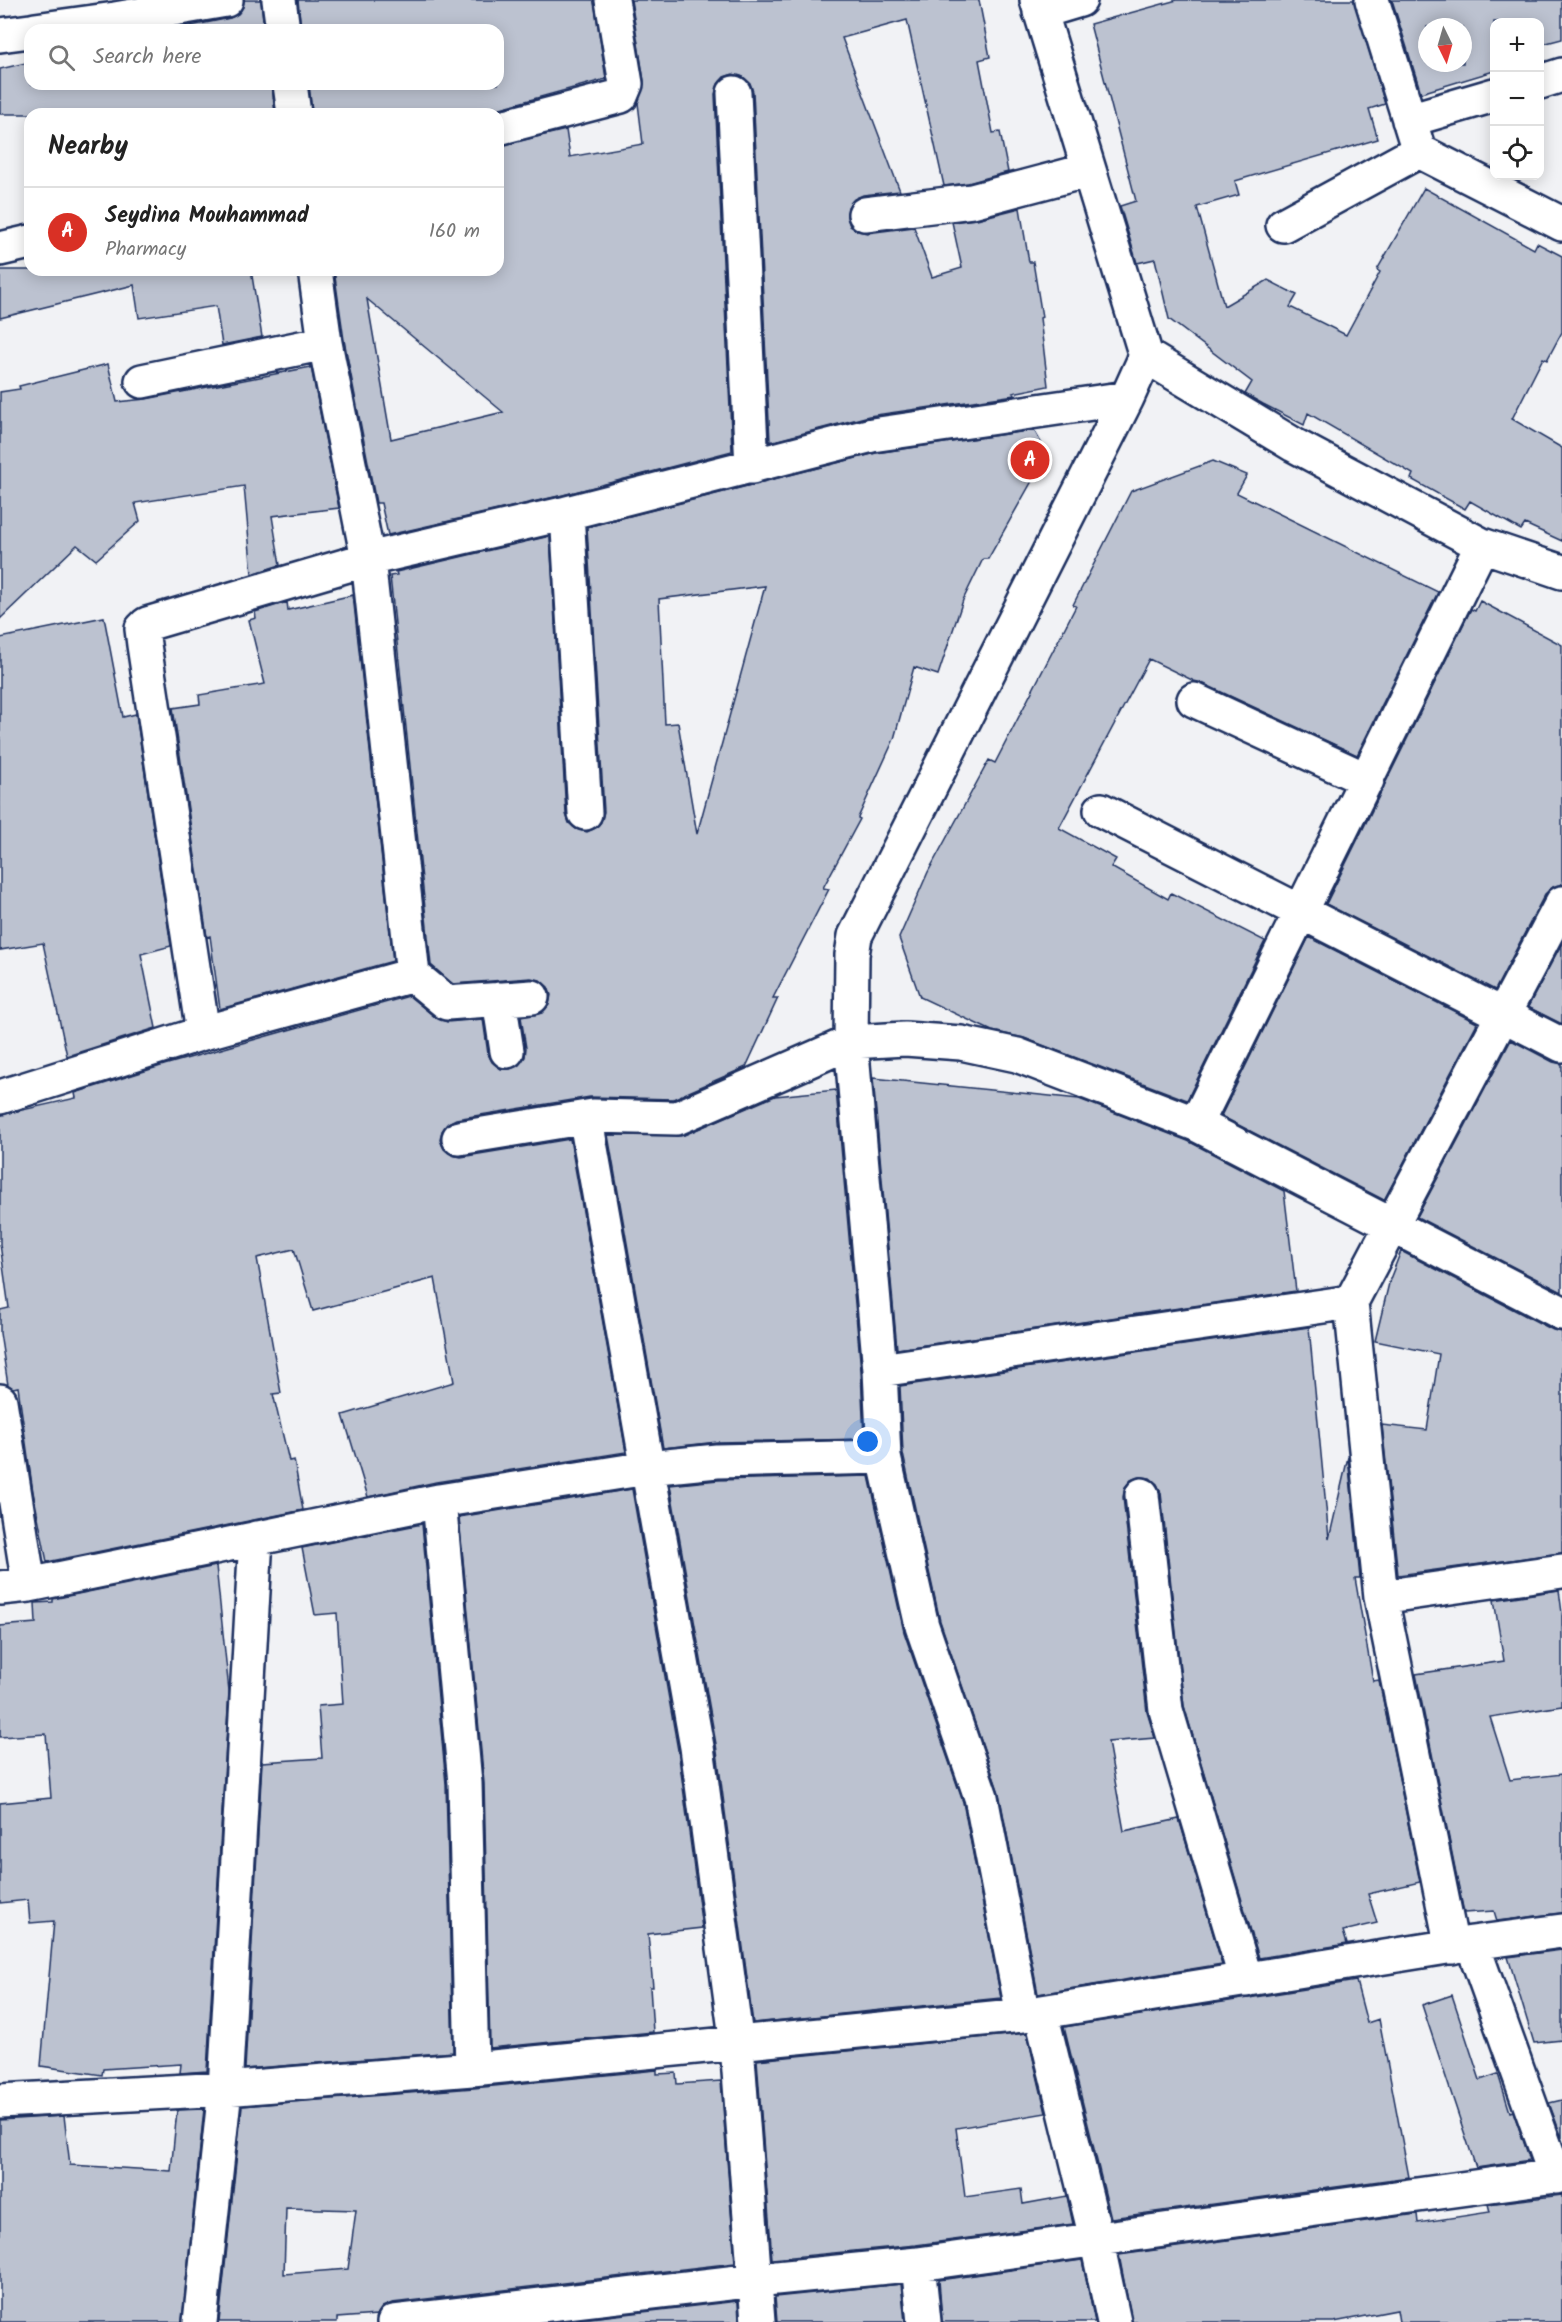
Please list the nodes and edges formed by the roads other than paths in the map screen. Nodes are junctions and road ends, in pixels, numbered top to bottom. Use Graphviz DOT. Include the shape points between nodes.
graph roads {
  1 [pos="226,0"];
  2 [pos="279,0"];
  3 [pos="612,0"];
  4 [pos="1080,0"];
  5 [pos="1372,0"];
  6 [pos="151,6"];
  7 [pos="1038,6"];
  8 [pos="64,24"];
  9 [pos="282,24"];
  10 [pos="24,32"];
  11 [pos="0,35"];
  12 [pos="1562,75"];
  13 [pos="1544,80"];
  14 [pos="291,90"];
  15 [pos="734,93"];
  16 [pos="1490,96"];
  17 [pos="293,108"];
  18 [pos="1409,120"];
  19 [pos="504,126"];
  20 [pos="1419,151"];
  21 [pos="1089,170"];
  22 [pos="865,214"];
  23 [pos="1562,224"];
  24 [pos="1283,225"];
  25 [pos="24,243"];
  26 [pos="0,249"];
  27 [pos="316,276"];
  28 [pos="325,343"];
  29 [pos="1146,356"];
  30 [pos="142,381"];
  31 [pos="1127,398"];
  32 [pos="752,467"];
  33 [pos="567,513"];
  34 [pos="1482,545"];
  35 [pos="368,559"];
  36 [pos="1562,572"];
  37 [pos="1194,700"];
  38 [pos="1367,780"];
  39 [pos="1101,810"];
  40 [pos="585,813"];
  41 [pos="1562,903"];
  42 [pos="1301,913"];
  43 [pos="413,975"];
  44 [pos="532,997"];
  45 [pos="499,999"];
  46 [pos="1503,1015"];
  47 [pos="203,1033"];
  48 [pos="851,1042"];
  49 [pos="1562,1046"];
  50 [pos="507,1051"];
  51 [pos="0,1097"];
  52 [pos="587,1118"];
  53 [pos="1196,1124"];
  54 [pos="459,1138"];
  55 [pos="1392,1225"];
  56 [pos="1351,1302"];
  57 [pos="1562,1313"];
  58 [pos="880,1370"];
  59 [pos="0,1401"];
  60 [pos="884,1457"];
  61 [pos="647,1468"];
  62 [pos="1142,1495"];
  63 [pos="439,1501"];
  64 [pos="256,1538"];
  65 [pos="1562,1571"];
  66 [pos="14,1586"];
  67 [pos="1381,1597"];
  68 [pos="1562,1931"];
  69 [pos="1462,1945"];
  70 [pos="1246,1980"];
  71 [pos="1032,2014"];
  72 [pos="737,2045"];
  73 [pos="472,2069"];
  74 [pos="225,2089"];
  75 [pos="0,2101"];
  76 [pos="1559,2176"];
  77 [pos="1096,2238"];
  78 [pos="918,2264"];
  79 [pos="755,2280"];
  80 [pos="200,2322"];
  81 [pos="394,2322"];
  82 [pos="758,2322"];
  83 [pos="924,2322"];
  84 [pos="1114,2322"];
  1 -- 6 [label="street"];
  2 -- 9 [label="street"];
  3 -- 19 [label="street" via="626,84 621,96"];
  4 -- 7 [label="street"];
  5 -- 18 [label="street"];
  6 -- 8 [label="street"];
  7 -- 21 [label="street"];
  10 -- 11 [label="street"];
  12 -- 13 [label="street"];
  14 -- 17 [label="street"];
  15 -- 32 [label="street"];
  16 -- 18 [label="street"];
  18 -- 20 [label="street"];
  20 -- 23 [label="street"];
  20 -- 24 [label="street"];
  21 -- 22 [label="street" via="972,201"];
  21 -- 29 [label="street"];
  25 -- 26 [label="street"];
  27 -- 28 [label="street"];
  28 -- 30 [label="street"];
  28 -- 35 [label="street"];
  29 -- 31 [label="street"];
  29 -- 34 [label="street" via="1294,445"];
  31 -- 32 [label="street" via="872,435"];
  31 -- 48 [label="street" via="855,936"];
  32 -- 33 [label="street"];
  33 -- 35 [label="street"];
  33 -- 40 [label="street"];
  34 -- 36 [label="street"];
  34 -- 38 [label="street"];
  35 -- 43 [label="street"];
  35 -- 47 [label="street" via="147,624 142,629"];
  37 -- 38 [label="street"];
  38 -- 42 [label="street"];
  39 -- 42 [label="street"];
  41 -- 46 [label="street"];
  42 -- 46 [label="street"];
  42 -- 53 [label="street"];
  43 -- 45 [label="street" via="447,1003"];
  43 -- 47 [label="street"];
  44 -- 45 [label="street"];
  45 -- 50 [label="street"];
  46 -- 49 [label="street"];
  46 -- 55 [label="street"];
  47 -- 51 [label="street"];
  48 -- 52 [label="street" via="684,1116"];
  48 -- 53 [label="street" via="927,1041 1002,1050"];
  48 -- 58 [label="street"];
  52 -- 54 [label="street"];
  52 -- 61 [label="street"];
  53 -- 55 [label="street"];
  55 -- 56 [label="street"];
  55 -- 57 [label="street"];
  56 -- 58 [label="street"];
  56 -- 67 [label="street"];
  58 -- 60 [label="street"];
  59 -- 66 [label="street"];
  60 -- 61 [label="street" via="717,1461"];
  60 -- 71 [label="street" via="922,1626 981,1797"];
  61 -- 63 [label="street"];
  61 -- 72 [label="street" via="698,1747"];
  62 -- 70 [label="street" via="1166,1710"];
  63 -- 64 [label="street"];
  63 -- 73 [label="street" via="465,1783"];
  64 -- 66 [label="street"];
  64 -- 74 [label="street"];
  65 -- 67 [label="street"];
  67 -- 69 [label="street"];
  68 -- 69 [label="street"];
  69 -- 70 [label="street"];
  69 -- 76 [label="street"];
  70 -- 71 [label="street"];
  71 -- 72 [label="street"];
  71 -- 77 [label="street"];
  72 -- 73 [label="street"];
  72 -- 79 [label="street"];
  73 -- 74 [label="street"];
  74 -- 75 [label="street"];
  74 -- 80 [label="street"];
  76 -- 77 [label="street"];
  77 -- 78 [label="street"];
  77 -- 84 [label="street"];
  78 -- 79 [label="street"];
  78 -- 83 [label="street"];
  79 -- 81 [label="street"];
  79 -- 82 [label="street"];
}
